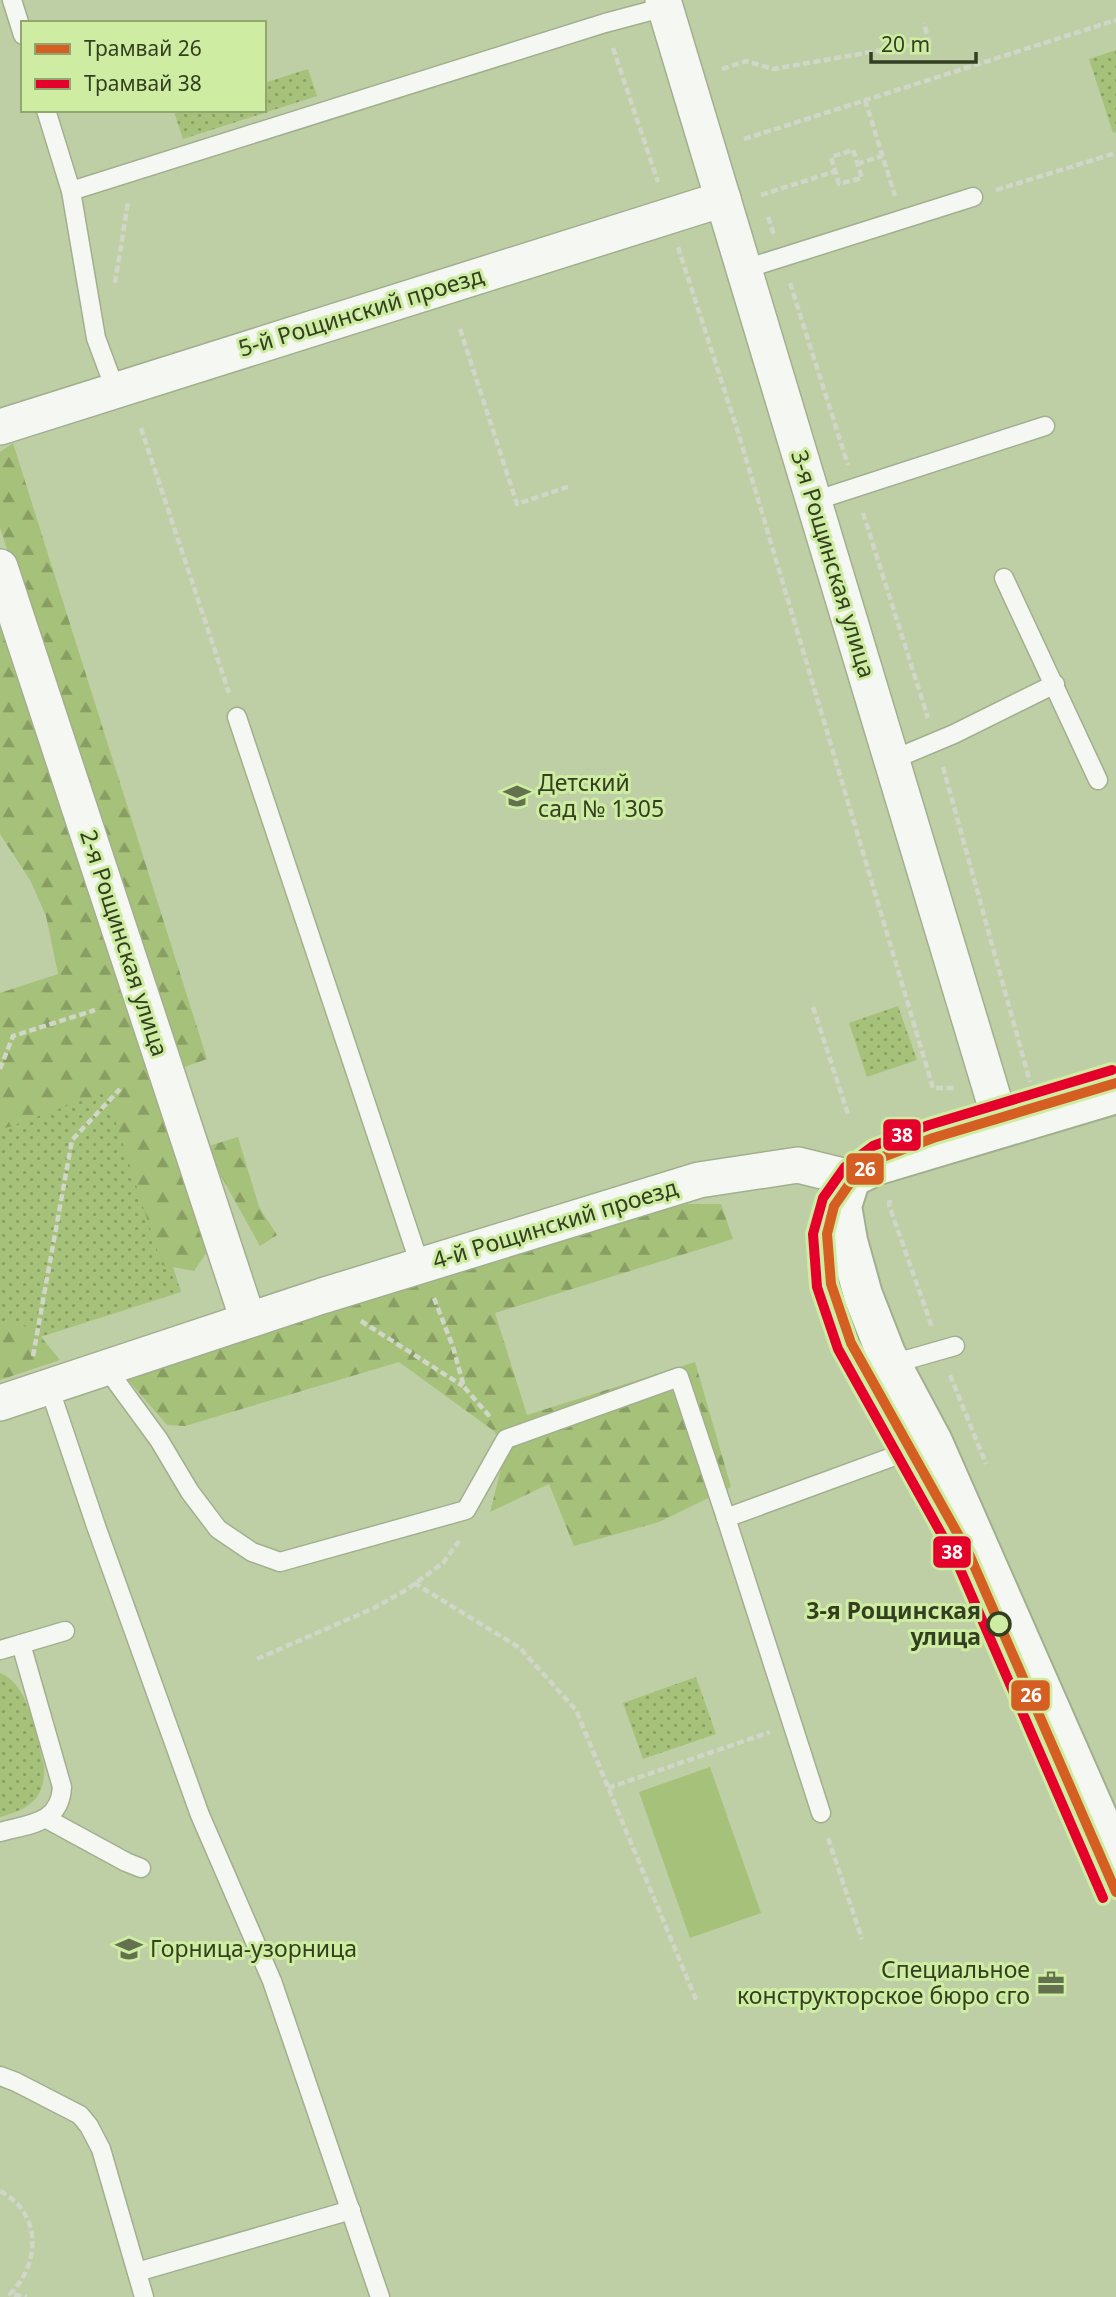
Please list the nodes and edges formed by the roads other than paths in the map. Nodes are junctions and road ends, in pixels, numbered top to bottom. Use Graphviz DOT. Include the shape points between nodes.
graph roads {
  1 [pos="12,0"];
  2 [pos="664,3"];
  3 [pos="21,28"];
  4 [pos="47,112"];
  5 [pos="71,191"];
  6 [pos="973,197"];
  7 [pos="723,199"];
  8 [pos="745,270"];
  9 [pos="115,389"];
  10 [pos="1045,426"];
  11 [pos="0,427"];
  12 [pos="814,501"];
  13 [pos="0,567"];
  14 [pos="1004,578"];
  15 [pos="1055,684"];
  16 [pos="237,717"];
  17 [pos="892,760"];
  18 [pos="1098,780"];
  19 [pos="1116,1094"];
  20 [pos="1002,1127"];
  21 [pos="851,1178"];
  22 [pos="421,1265"];
  23 [pos="248,1320"];
  24 [pos="947,1348"];
  25 [pos="892,1364"];
  26 [pos="107,1369"];
  27 [pos="49,1387"];
  28 [pos="0,1403"];
  29 [pos="933,1442"];
  30 [pos="726,1518"];
  31 [pos="65,1631"];
  32 [pos="22,1644"];
  33 [pos="0,1650"];
  34 [pos="821,1813"];
  35 [pos="47,1819"];
  36 [pos="0,1832"];
  37 [pos="1116,1858"];
  38 [pos="141,1868"];
  39 [pos="0,2076"];
  40 [pos="351,2210"];
  41 [pos="137,2272"];
  42 [pos="144,2297"];
  43 [pos="380,2297"];
  1 -- 3 [label="lane"];
  2 -- 5 [label="lane"];
  2 -- 7 [label="street, 3-я Рощинская улица"];
  4 -- 5 [label="lane"];
  5 -- 9 [label="lane" via="96,338"];
  6 -- 8 [label="lane"];
  7 -- 8 [label="street, 3-я Рощинская улица"];
  7 -- 9 [label="street, 5-й Рощинский проезд"];
  8 -- 12 [label="street, 3-я Рощинская улица"];
  9 -- 11 [label="street, 5-й Рощинский проезд"];
  10 -- 12 [label="lane"];
  12 -- 17 [label="street, 3-я Рощинская улица"];
  13 -- 23 [label="street, 2-я Рощинская улица"];
  14 -- 15 [label="lane"];
  15 -- 17 [label="lane"];
  15 -- 18 [label="lane"];
  16 -- 22 [label="lane"];
  17 -- 20 [label="street, 3-я Рощинская улица"];
  19 -- 20 [label="street"];
  20 -- 21 [label="street" via="905,1156"];
  21 -- 22 [label="street, 4-й Рощинский проезд" via="799,1165 699,1180"];
  21 -- 25 [label="street" via="842,1206 848,1241 863,1295"];
  22 -- 23 [label="street, 4-й Рощинский проезд"];
  23 -- 26 [label="street, 4-й Рощинский проезд"];
  24 -- 25 [label="lane"];
  25 -- 29 [label="street"];
  26 -- 27 [label="street, 4-й Рощинский проезд"];
  26 -- 30 [label="lane" via="218,1529 252,1552 280,1562 466,1510 506,1440 679,1377"];
  27 -- 28 [label="street, 4-й Рощинский проезд"];
  27 -- 40 [label="lane" via="190,1789 272,1981"];
  29 -- 30 [label="lane"];
  29 -- 37 [label="street"];
  30 -- 34 [label="lane"];
  31 -- 32 [label="lane"];
  32 -- 33 [label="lane"];
  32 -- 35 [label="lane" via="62,1787 58,1807"];
  35 -- 36 [label="lane"];
  35 -- 38 [label="lane"];
  39 -- 41 [label="lane" via="79,2115 89,2126 101,2150"];
  40 -- 41 [label="lane"];
  40 -- 43 [label="lane"];
  41 -- 42 [label="lane"];
}
